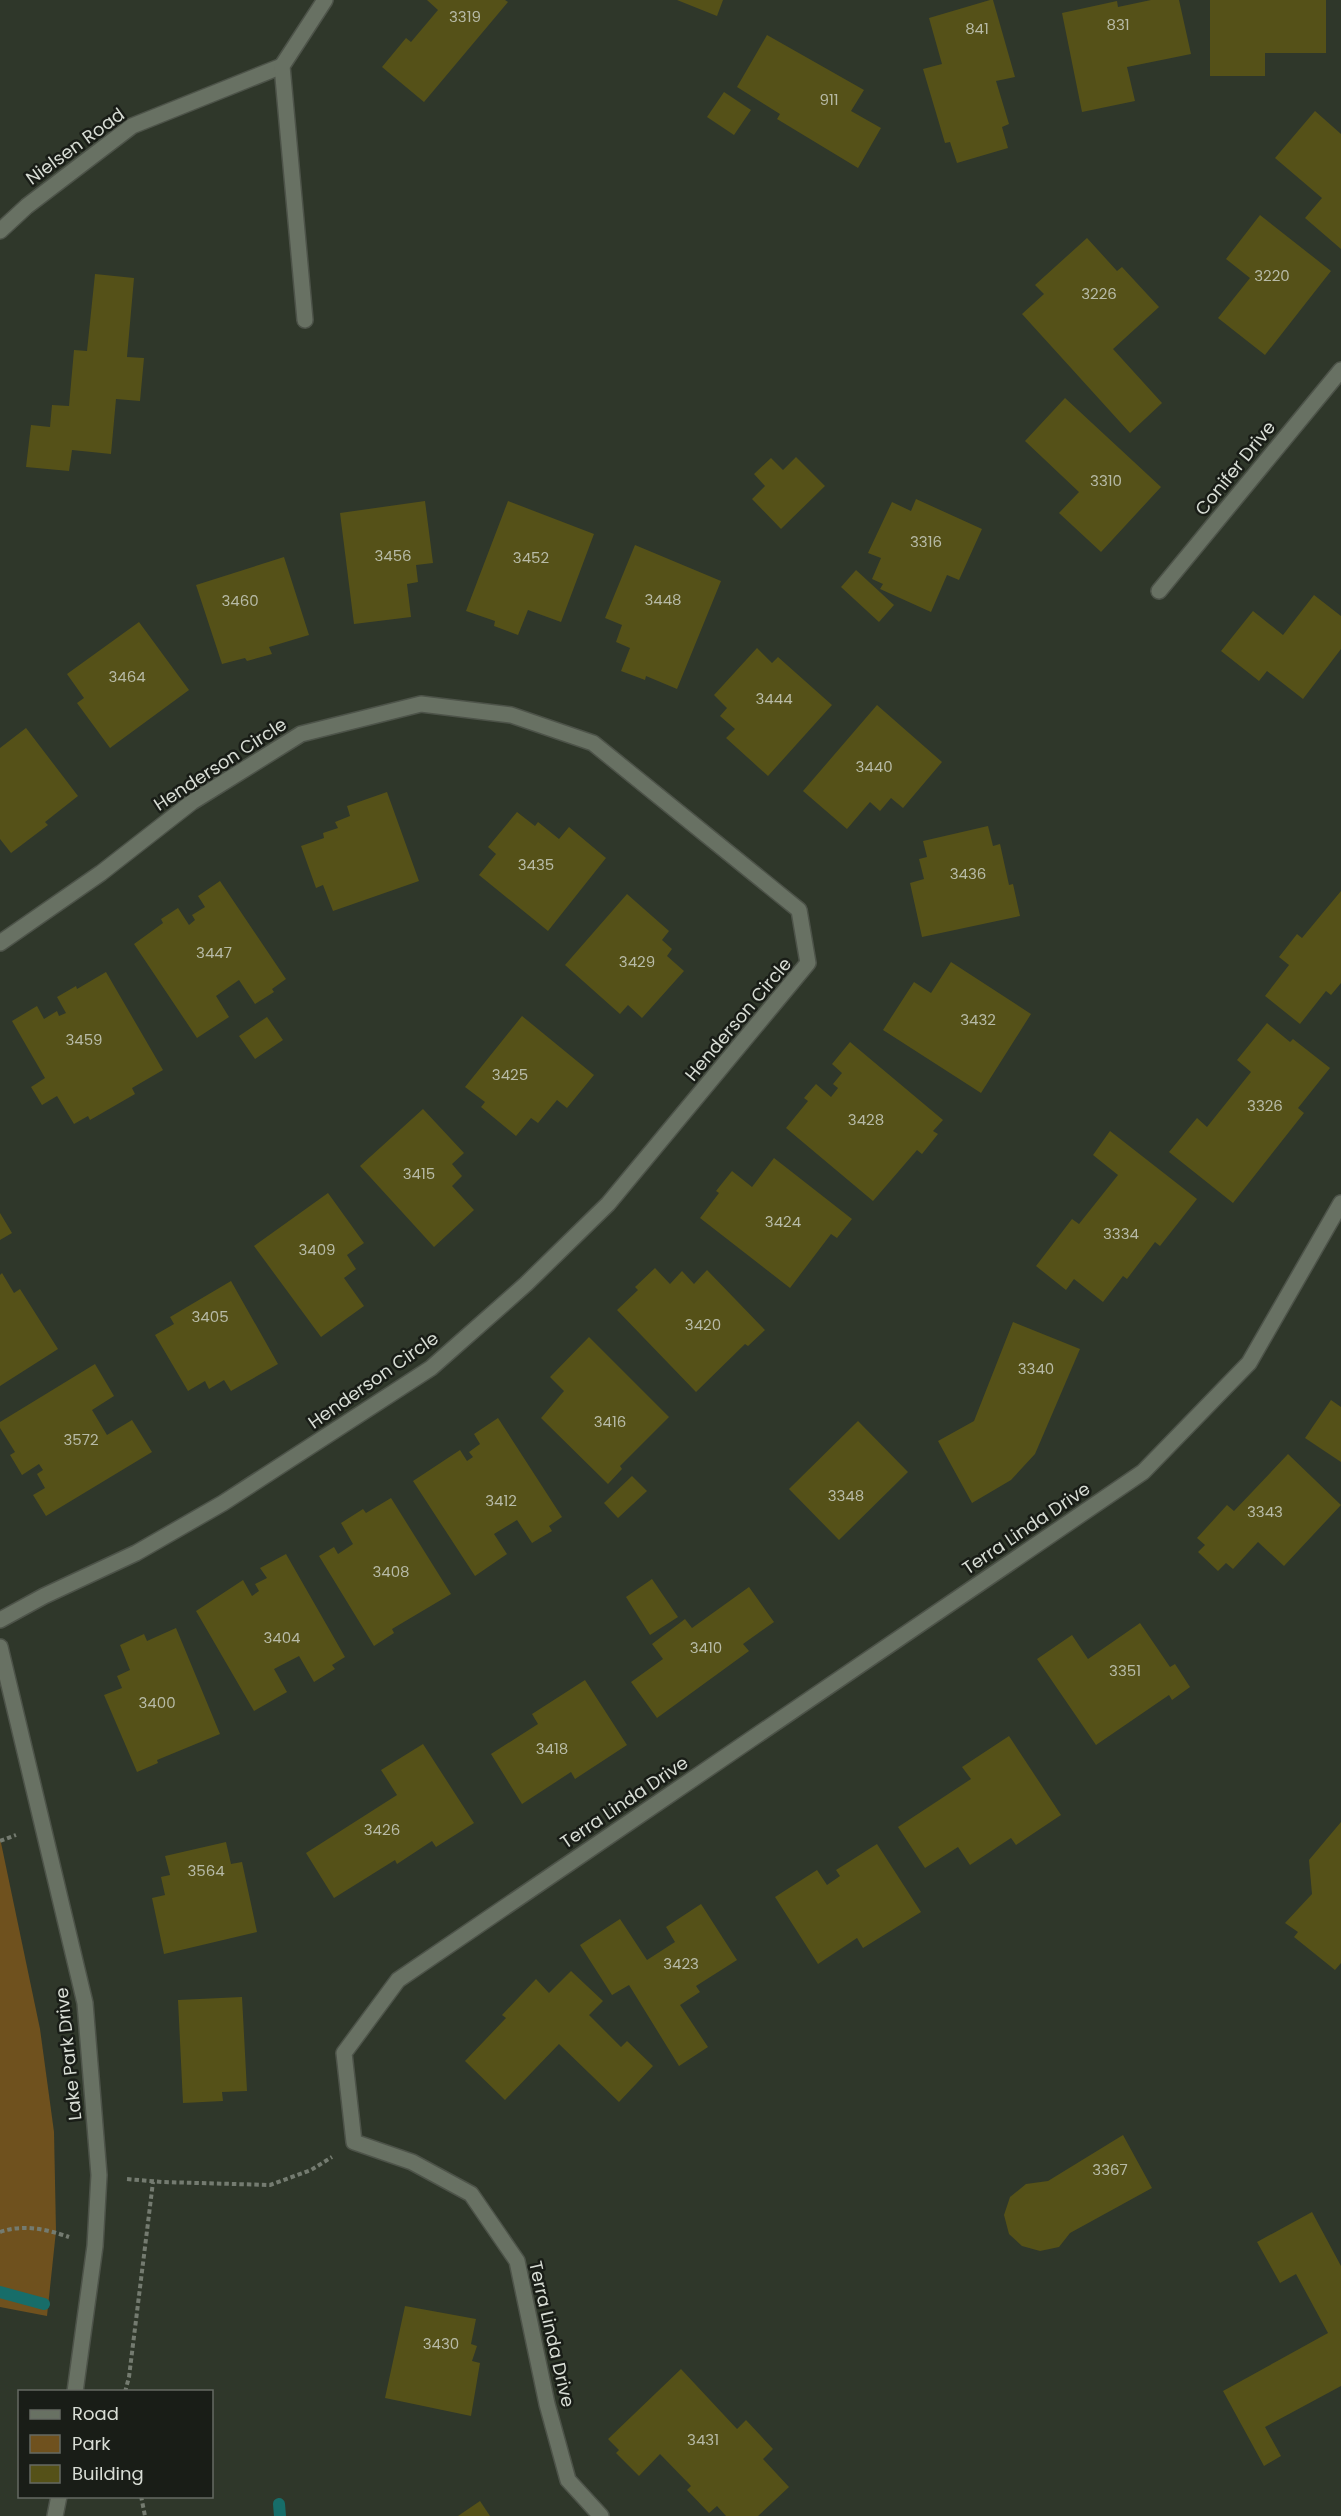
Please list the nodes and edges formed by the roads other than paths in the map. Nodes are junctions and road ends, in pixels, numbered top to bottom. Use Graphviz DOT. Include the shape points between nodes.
graph roads {
  1 [pos="325,0"];
  2 [pos="282,66"];
  3 [pos="0,231"];
  4 [pos="305,320"];
  5 [pos="1341,369"];
  6 [pos="1159,591"];
  7 [pos="0,943"];
  8 [pos="1341,1203"];
  9 [pos="0,1620"];
  10 [pos="0,1647"];
  11 [pos="75,2390"];
  12 [pos="58,2498"];
  13 [pos="55,2516"];
  14 [pos="601,2516"];
  1 -- 2 [label="street"];
  2 -- 3 [label="street, Nielsen Road" via="132,126"];
  2 -- 4 [label="street"];
  5 -- 6 [label="street, Conifer Drive"];
  7 -- 9 [label="street, Henderson Circle" via="101,873 192,802 301,734 421,704 511,715 593,743 799,910 808,963 608,1204 431,1368 223,1503 136,1553"];
  8 -- 14 [label="street, Terra Linda Drive" via="1249,1363 1143,1472 398,1980 344,2053 354,2142 411,2162 471,2194 517,2261 547,2404 568,2480"];
  10 -- 11 [label="street, Lake Park Drive" via="85,2003 99,2175 95,2246"];
  12 -- 13 [label="street"];
}
